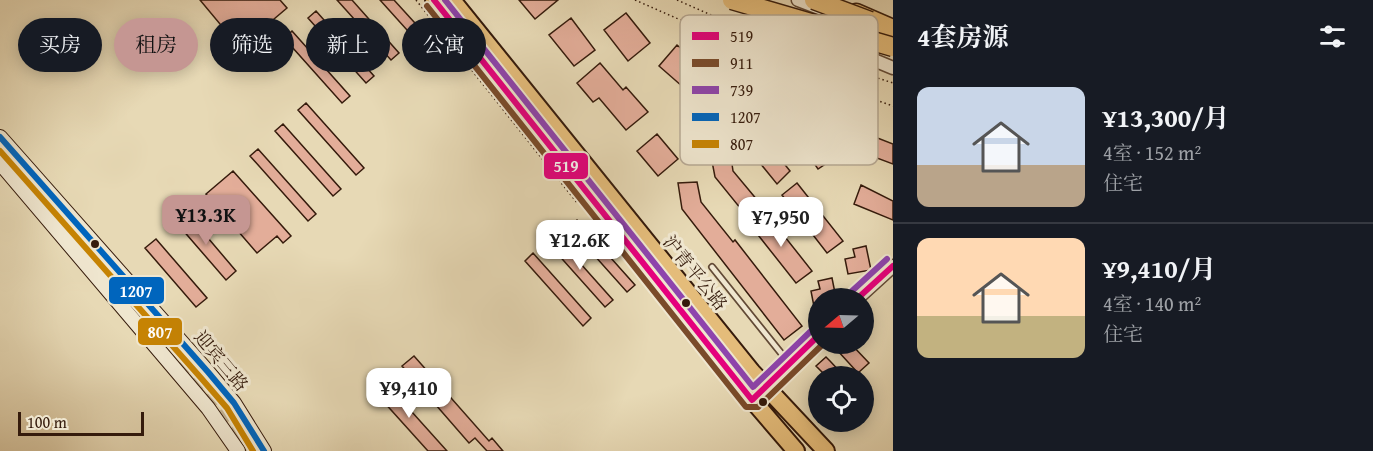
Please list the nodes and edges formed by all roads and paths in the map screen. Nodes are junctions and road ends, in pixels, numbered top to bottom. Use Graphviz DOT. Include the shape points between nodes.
graph roads {
  1 [pos="434,0"];
  2 [pos="452,0"];
  3 [pos="635,0"];
  4 [pos="677,0"];
  5 [pos="730,0"];
  6 [pos="770,0"];
  7 [pos="798,0"];
  8 [pos="814,0"];
  9 [pos="830,0"];
  10 [pos="711,15"];
  11 [pos="766,15"];
  12 [pos="782,15"];
  13 [pos="809,15"];
  14 [pos="838,15"];
  15 [pos="854,15"];
  16 [pos="859,15"];
  17 [pos="680,20"];
  18 [pos="878,24"];
  19 [pos="893,29"];
  20 [pos="878,30"];
  21 [pos="893,36"];
  22 [pos="878,41"];
  23 [pos="878,43"];
  24 [pos="893,47"];
  25 [pos="878,62"];
  26 [pos="893,68"];
  27 [pos="878,78"];
  28 [pos="893,83"];
  29 [pos="878,101"];
  30 [pos="893,106"];
  31 [pos="1,143"];
  32 [pos="0,163"];
  33 [pos="893,266"];
  34 [pos="712,267"];
  35 [pos="869,288"];
  36 [pos="808,345"];
  37 [pos="186,355"];
  38 [pos="167,359"];
  39 [pos="789,363"];
  40 [pos="765,386"];
  41 [pos="752,400"];
  42 [pos="234,403"];
  43 [pos="208,408"];
  44 [pos="238,451"];
  45 [pos="244,451"];
  46 [pos="264,451"];
  47 [pos="796,451"];
  48 [pos="826,451"];
  1 -- 41 [label="highway, 沪青平公路"];
  2 -- 40 [label="highway, 沪青平公路" via="658,259"];
  3 -- 17 [label="path"];
  4 -- 10 [label="path"];
  5 -- 11 [label="street"];
  5 -- 12 [label="highway, bridge"];
  6 -- 13 [label="highway, bridge"];
  7 -- 14 [label="street"];
  8 -- 15 [label="highway, bridge"];
  9 -- 16 [label="highway, bridge"];
  18 -- 19 [label="highway"];
  20 -- 21 [label="street"];
  22 -- 24 [label="highway, bridge"];
  23 -- 24 [label="highway, bridge"];
  25 -- 26 [label="street"];
  27 -- 28 [label="path"];
  29 -- 30 [label="path"];
  31 -- 37 [label="main road, 迎宾三路"];
  32 -- 38 [label="main road"];
  33 -- 35 [label="street"];
  34 -- 39 [label="lane"];
  36 -- 39 [label="street"];
  37 -- 38 [label="main road" via="194,362 192,370 185,373"];
  37 -- 42 [label="main road, 迎宾三路"];
  38 -- 43 [label="main road"];
  39 -- 40 [label="street"];
  40 -- 41 [label="street"];
  40 -- 48 [label="highway, 沪青平公路"];
  41 -- 47 [label="highway, 沪青平公路"];
  42 -- 43 [label="main road" via="223,393 212,390 206,399"];
  42 -- 46 [label="main road, 迎宾三路"];
  43 -- 44 [label="main road"];
  43 -- 45 [label="main road"];
}
